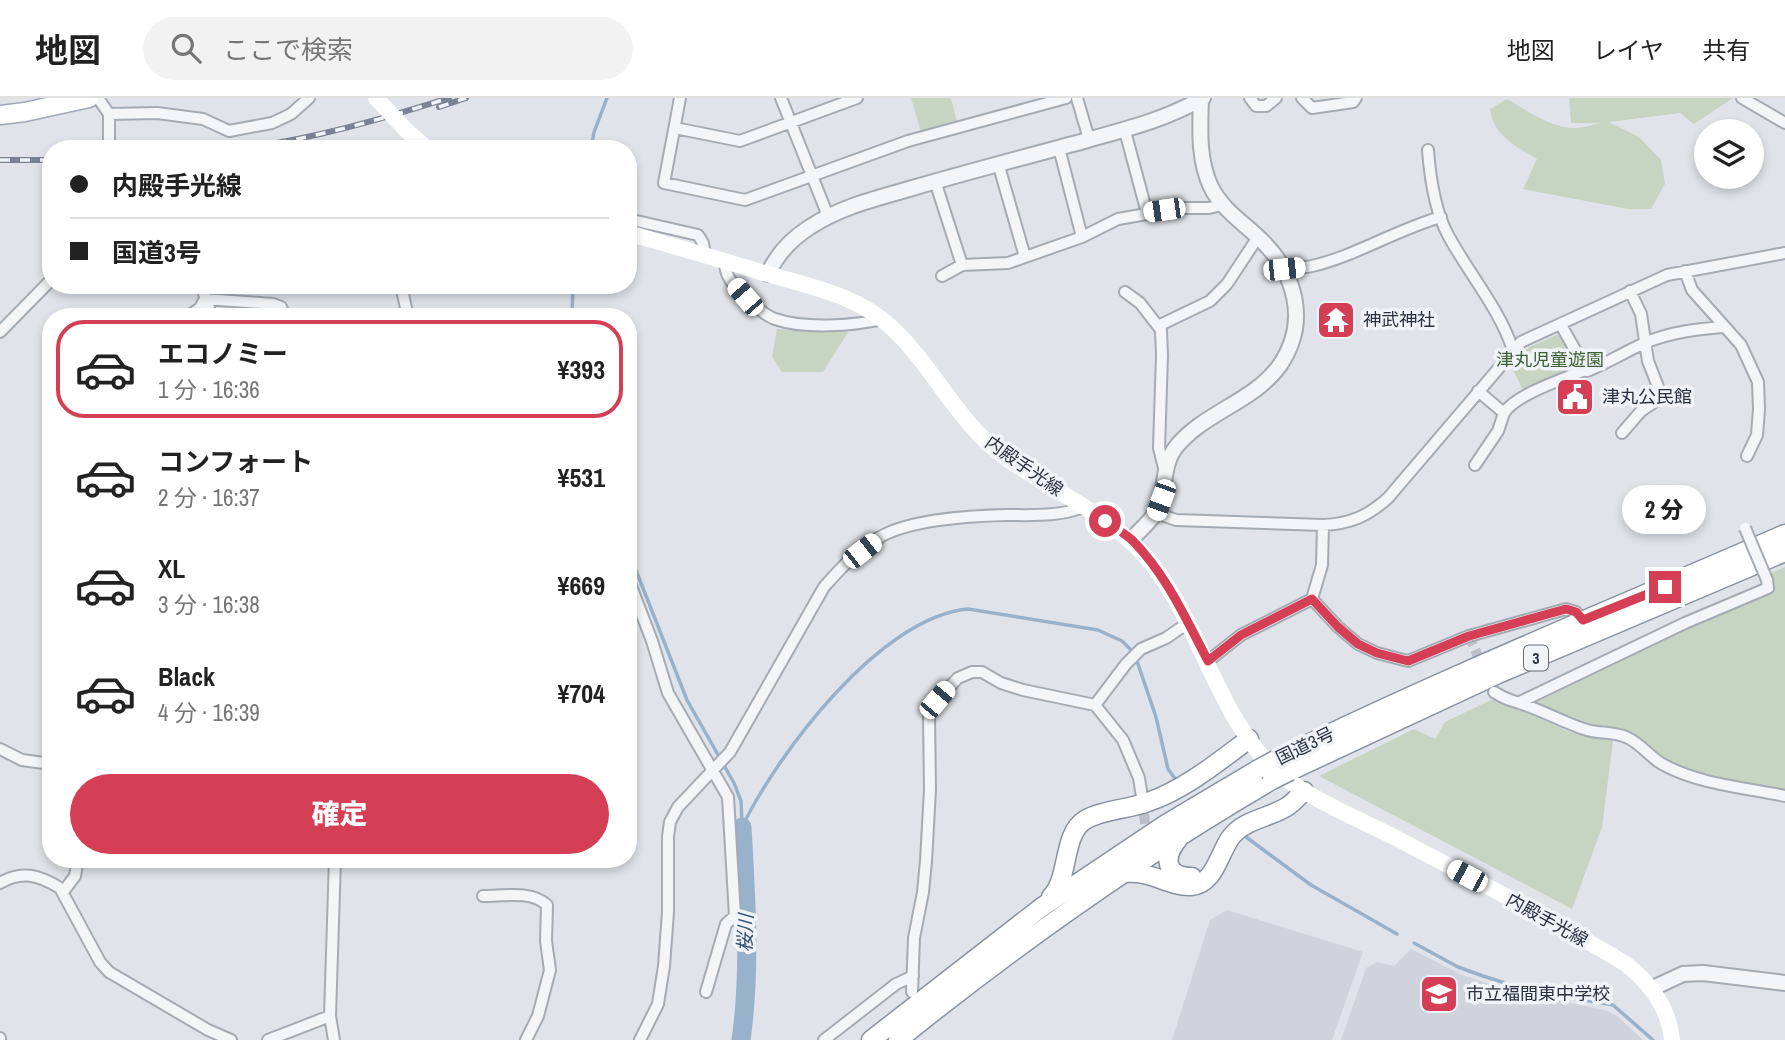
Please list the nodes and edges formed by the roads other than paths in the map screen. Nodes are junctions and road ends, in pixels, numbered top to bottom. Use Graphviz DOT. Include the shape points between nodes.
graph roads {
  1 [pos="89,98"];
  2 [pos="98,98"];
  3 [pos="309,98"];
  4 [pos="376,98"];
  5 [pos="680,98"];
  6 [pos="780,98"];
  7 [pos="1066,98"];
  8 [pos="1076,98"];
  9 [pos="1202,98"];
  10 [pos="1250,98"];
  11 [pos="1276,98"];
  12 [pos="1302,98"];
  13 [pos="1356,98"];
  14 [pos="1742,98"];
  15 [pos="850,99"];
  16 [pos="109,114"];
  17 [pos="0,115"];
  18 [pos="790,122"];
  19 [pos="1785,123"];
  20 [pos="675,128"];
  21 [pos="1125,131"];
  22 [pos="1089,139"];
  23 [pos="109,140"];
  24 [pos="417,140"];
  25 [pos="1059,148"];
  26 [pos="1428,150"];
  27 [pos="998,163"];
  28 [pos="811,174"];
  29 [pos="934,181"];
  30 [pos="1222,205"];
  31 [pos="1147,213"];
  32 [pos="828,216"];
  33 [pos="1441,217"];
  34 [pos="637,221"];
  35 [pos="637,236"];
  36 [pos="1082,237"];
  37 [pos="1258,237"];
  38 [pos="1785,253"];
  39 [pos="705,255"];
  40 [pos="1025,257"];
  41 [pos="724,261"];
  42 [pos="962,265"];
  43 [pos="1284,269"];
  44 [pos="1685,271"];
  45 [pos="768,274"];
  46 [pos="943,276"];
  47 [pos="42,289"];
  48 [pos="1630,291"];
  49 [pos="1125,292"];
  50 [pos="204,294"];
  51 [pos="205,299"];
  52 [pos="200,308"];
  53 [pos="208,308"];
  54 [pos="281,308"];
  55 [pos="883,319"];
  56 [pos="1158,326"];
  57 [pos="1561,326"];
  58 [pos="1723,327"];
  59 [pos="0,332"];
  60 [pos="1646,343"];
  61 [pos="1513,350"];
  62 [pos="1585,370"];
  63 [pos="1478,391"];
  64 [pos="1504,413"];
  65 [pos="1622,433"];
  66 [pos="1747,456"];
  67 [pos="1475,465"];
  68 [pos="1165,472"];
  69 [pos="1084,507"];
  70 [pos="1156,513"];
  71 [pos="1323,525"];
  72 [pos="1745,527"];
  73 [pos="1785,534"];
  74 [pos="1131,540"];
  75 [pos="1785,552"];
  76 [pos="1312,599"];
  77 [pos="637,602"];
  78 [pos="1583,620"];
  79 [pos="1188,623"];
  80 [pos="1208,661"];
  81 [pos="1494,692"];
  82 [pos="1520,702"];
  83 [pos="1095,705"];
  84 [pos="1249,739"];
  85 [pos="0,749"];
  86 [pos="42,763"];
  87 [pos="1284,765"];
  88 [pos="712,770"];
  89 [pos="1265,775"];
  90 [pos="1304,791"];
  91 [pos="1785,796"];
  92 [pos="1142,797"];
  93 [pos="1182,835"];
  94 [pos="1072,841"];
  95 [pos="1220,853"];
  96 [pos="76,868"];
  97 [pos="335,868"];
  98 [pos="1114,868"];
  99 [pos="0,884"];
  100 [pos="63,892"];
  101 [pos="483,896"];
  102 [pos="1042,908"];
  103 [pos="913,975"];
  104 [pos="1785,982"];
  105 [pos="1653,988"];
  106 [pos="706,992"];
  107 [pos="912,992"];
  108 [pos="330,1016"];
  109 [pos="207,1035"];
  110 [pos="1672,1037"];
  111 [pos="232,1040"];
  112 [pos="268,1040"];
  113 [pos="334,1040"];
  114 [pos="526,1040"];
  115 [pos="640,1040"];
  116 [pos="824,1040"];
  117 [pos="871,1040"];
  118 [pos="898,1040"];
  1 -- 17 [label="main road"];
  2 -- 16 [label="street"];
  3 -- 16 [label="street" via="272,123 229,131 203,119 157,113"];
  4 -- 24 [label="main road, bridge"];
  5 -- 20 [label="street"];
  6 -- 18 [label="street"];
  7 -- 28 [label="street" via="908,141"];
  8 -- 22 [label="street"];
  9 -- 21 [label="street" via="1176,113"];
  9 -- 30 [label="street" via="1205,171"];
  10 -- 11 [label="street" via="1256,106 1266,106"];
  12 -- 13 [label="street" via="1312,108"];
  14 -- 19 [label="street"];
  15 -- 18 [label="street"];
  16 -- 23 [label="street"];
  18 -- 20 [label="street" via="740,141"];
  18 -- 28 [label="street"];
  20 -- 28 [label="street" via="664,183 745,200"];
  21 -- 22 [label="street"];
  21 -- 31 [label="street"];
  22 -- 25 [label="street"];
  25 -- 27 [label="street"];
  25 -- 36 [label="street"];
  26 -- 33 [label="street"];
  27 -- 29 [label="street"];
  27 -- 40 [label="street"];
  28 -- 32 [label="street"];
  29 -- 32 [label="street"];
  29 -- 42 [label="street"];
  30 -- 31 [label="street"];
  30 -- 37 [label="street"];
  31 -- 36 [label="street" via="1118,219"];
  32 -- 45 [label="street" via="789,243"];
  33 -- 43 [label="street" via="1312,266"];
  33 -- 61 [label="street"];
  34 -- 39 [label="street" via="698,235"];
  35 -- 39 [label="main road, 内殿手光線"];
  36 -- 40 [label="street"];
  37 -- 43 [label="street"];
  37 -- 56 [label="street" via="1210,301"];
  38 -- 44 [label="street"];
  39 -- 41 [label="main road, 内殿手光線"];
  40 -- 42 [label="street" via="1008,263"];
  41 -- 45 [label="main road, 内殿手光線"];
  41 -- 55 [label="street" via="736,287 774,319 801,324 862,324"];
  42 -- 46 [label="street"];
  43 -- 68 [label="street" via="1297,310 1290,348 1262,384 1191,431 1174,449"];
  44 -- 48 [label="street"];
  44 -- 58 [label="street" via="1692,290"];
  45 -- 55 [label="main road, 内殿手光線" via="844,297"];
  47 -- 59 [label="street"];
  48 -- 57 [label="street"];
  48 -- 60 [label="street" via="1641,314"];
  49 -- 56 [label="street"];
  50 -- 51 [label="street"];
  51 -- 52 [label="street"];
  51 -- 53 [label="street"];
  51 -- 54 [label="street"];
  55 -- 69 [label="main road, 内殿手光線" via="915,351 958,411 989,444"];
  56 -- 68 [label="street" via="1162,355 1159,448"];
  57 -- 61 [label="street" via="1527,339"];
  57 -- 62 [label="street"];
  58 -- 60 [label="street" via="1685,330"];
  58 -- 66 [label="street" via="1741,345 1758,382 1757,435"];
  60 -- 62 [label="street"];
  60 -- 65 [label="street" via="1662,397 1641,411"];
  61 -- 63 [label="street"];
  62 -- 64 [label="street" via="1526,396"];
  63 -- 64 [label="street"];
  63 -- 71 [label="street" via="1372,512"];
  64 -- 67 [label="street" via="1498,431"];
  68 -- 70 [label="street"];
  69 -- 74 [label="main road, 内殿手光線"];
  69 -- 88 [label="street" via="1065,514 934,521 880,537 843,565 824,587 730,752"];
  70 -- 71 [label="street" via="1176,520"];
  70 -- 74 [label="street"];
  71 -- 76 [label="street" via="1322,565"];
  72 -- 82 [label="street, bridge" via="1768,588"];
  73 -- 78 [label="main road, 国道3号 / 3"];
  74 -- 79 [label="main road, 内殿手光線" via="1173,594"];
  75 -- 87 [label="main road, 国道3号 / 3"];
  76 -- 78 [label="street" via="1358,644 1408,661 1469,636 1566,609"];
  76 -- 80 [label="street" via="1241,635"];
  77 -- 88 [label="street" via="668,693"];
  78 -- 87 [label="main road, 国道3号 / 3" via="1408,697"];
  79 -- 80 [label="main road, 内殿手光線"];
  79 -- 83 [label="street" via="1141,649"];
  80 -- 84 [label="main road, 内殿手光線"];
  81 -- 82 [label="street" via="1509,702"];
  82 -- 91 [label="street" via="1589,731 1629,738 1659,763 1688,777"];
  83 -- 92 [label="street" via="1123,740"];
  83 -- 103 [label="street" via="1023,690 982,672 958,678 937,700 929,715 926,861"];
  84 -- 90 [label="main road, 内殿手光線" via="1273,768"];
  84 -- 94 [label="main road" via="1167,794 1085,820"];
  85 -- 86 [label="street" via="22,760"];
  87 -- 89 [label="main road, 国道3号 / 3, bridge"];
  88 -- 106 [label="street" via="730,807 735,916 726,924"];
  88 -- 115 [label="street" via="670,822 664,965 658,1004"];
  89 -- 93 [label="main road, 国道3号 / 3"];
  89 -- 98 [label="main road, 国道3号 / 3" via="1176,818"];
  90 -- 95 [label="main road" via="1289,806 1241,827"];
  90 -- 105 [label="main road, 内殿手光線" via="1602,950"];
  93 -- 95 [label="main road" via="1168,856 1172,871 1182,877 1194,877"];
  93 -- 98 [label="main road, 国道3号 / 3"];
  94 -- 98 [label="main road" via="1084,866"];
  94 -- 102 [label="main road" via="1058,890"];
  95 -- 98 [label="main road" via="1211,874 1193,886"];
  96 -- 100 [label="street"];
  97 -- 108 [label="street"];
  98 -- 102 [label="main road, 国道3号 / 3"];
  98 -- 118 [label="main road, 国道3号 / 3"];
  99 -- 100 [label="street" via="15,875 28,875 49,881"];
  100 -- 109 [label="street" via="109,972"];
  101 -- 114 [label="street" via="525,896 547,905 550,970 538,1016"];
  102 -- 117 [label="main road, 国道3号 / 3"];
  103 -- 107 [label="street"];
  103 -- 116 [label="street"];
  104 -- 105 [label="street" via="1703,973 1683,974"];
  105 -- 110 [label="main road, 内殿手光線"];
  108 -- 112 [label="street"];
  108 -- 113 [label="street"];
  109 -- 111 [label="street"];
}
